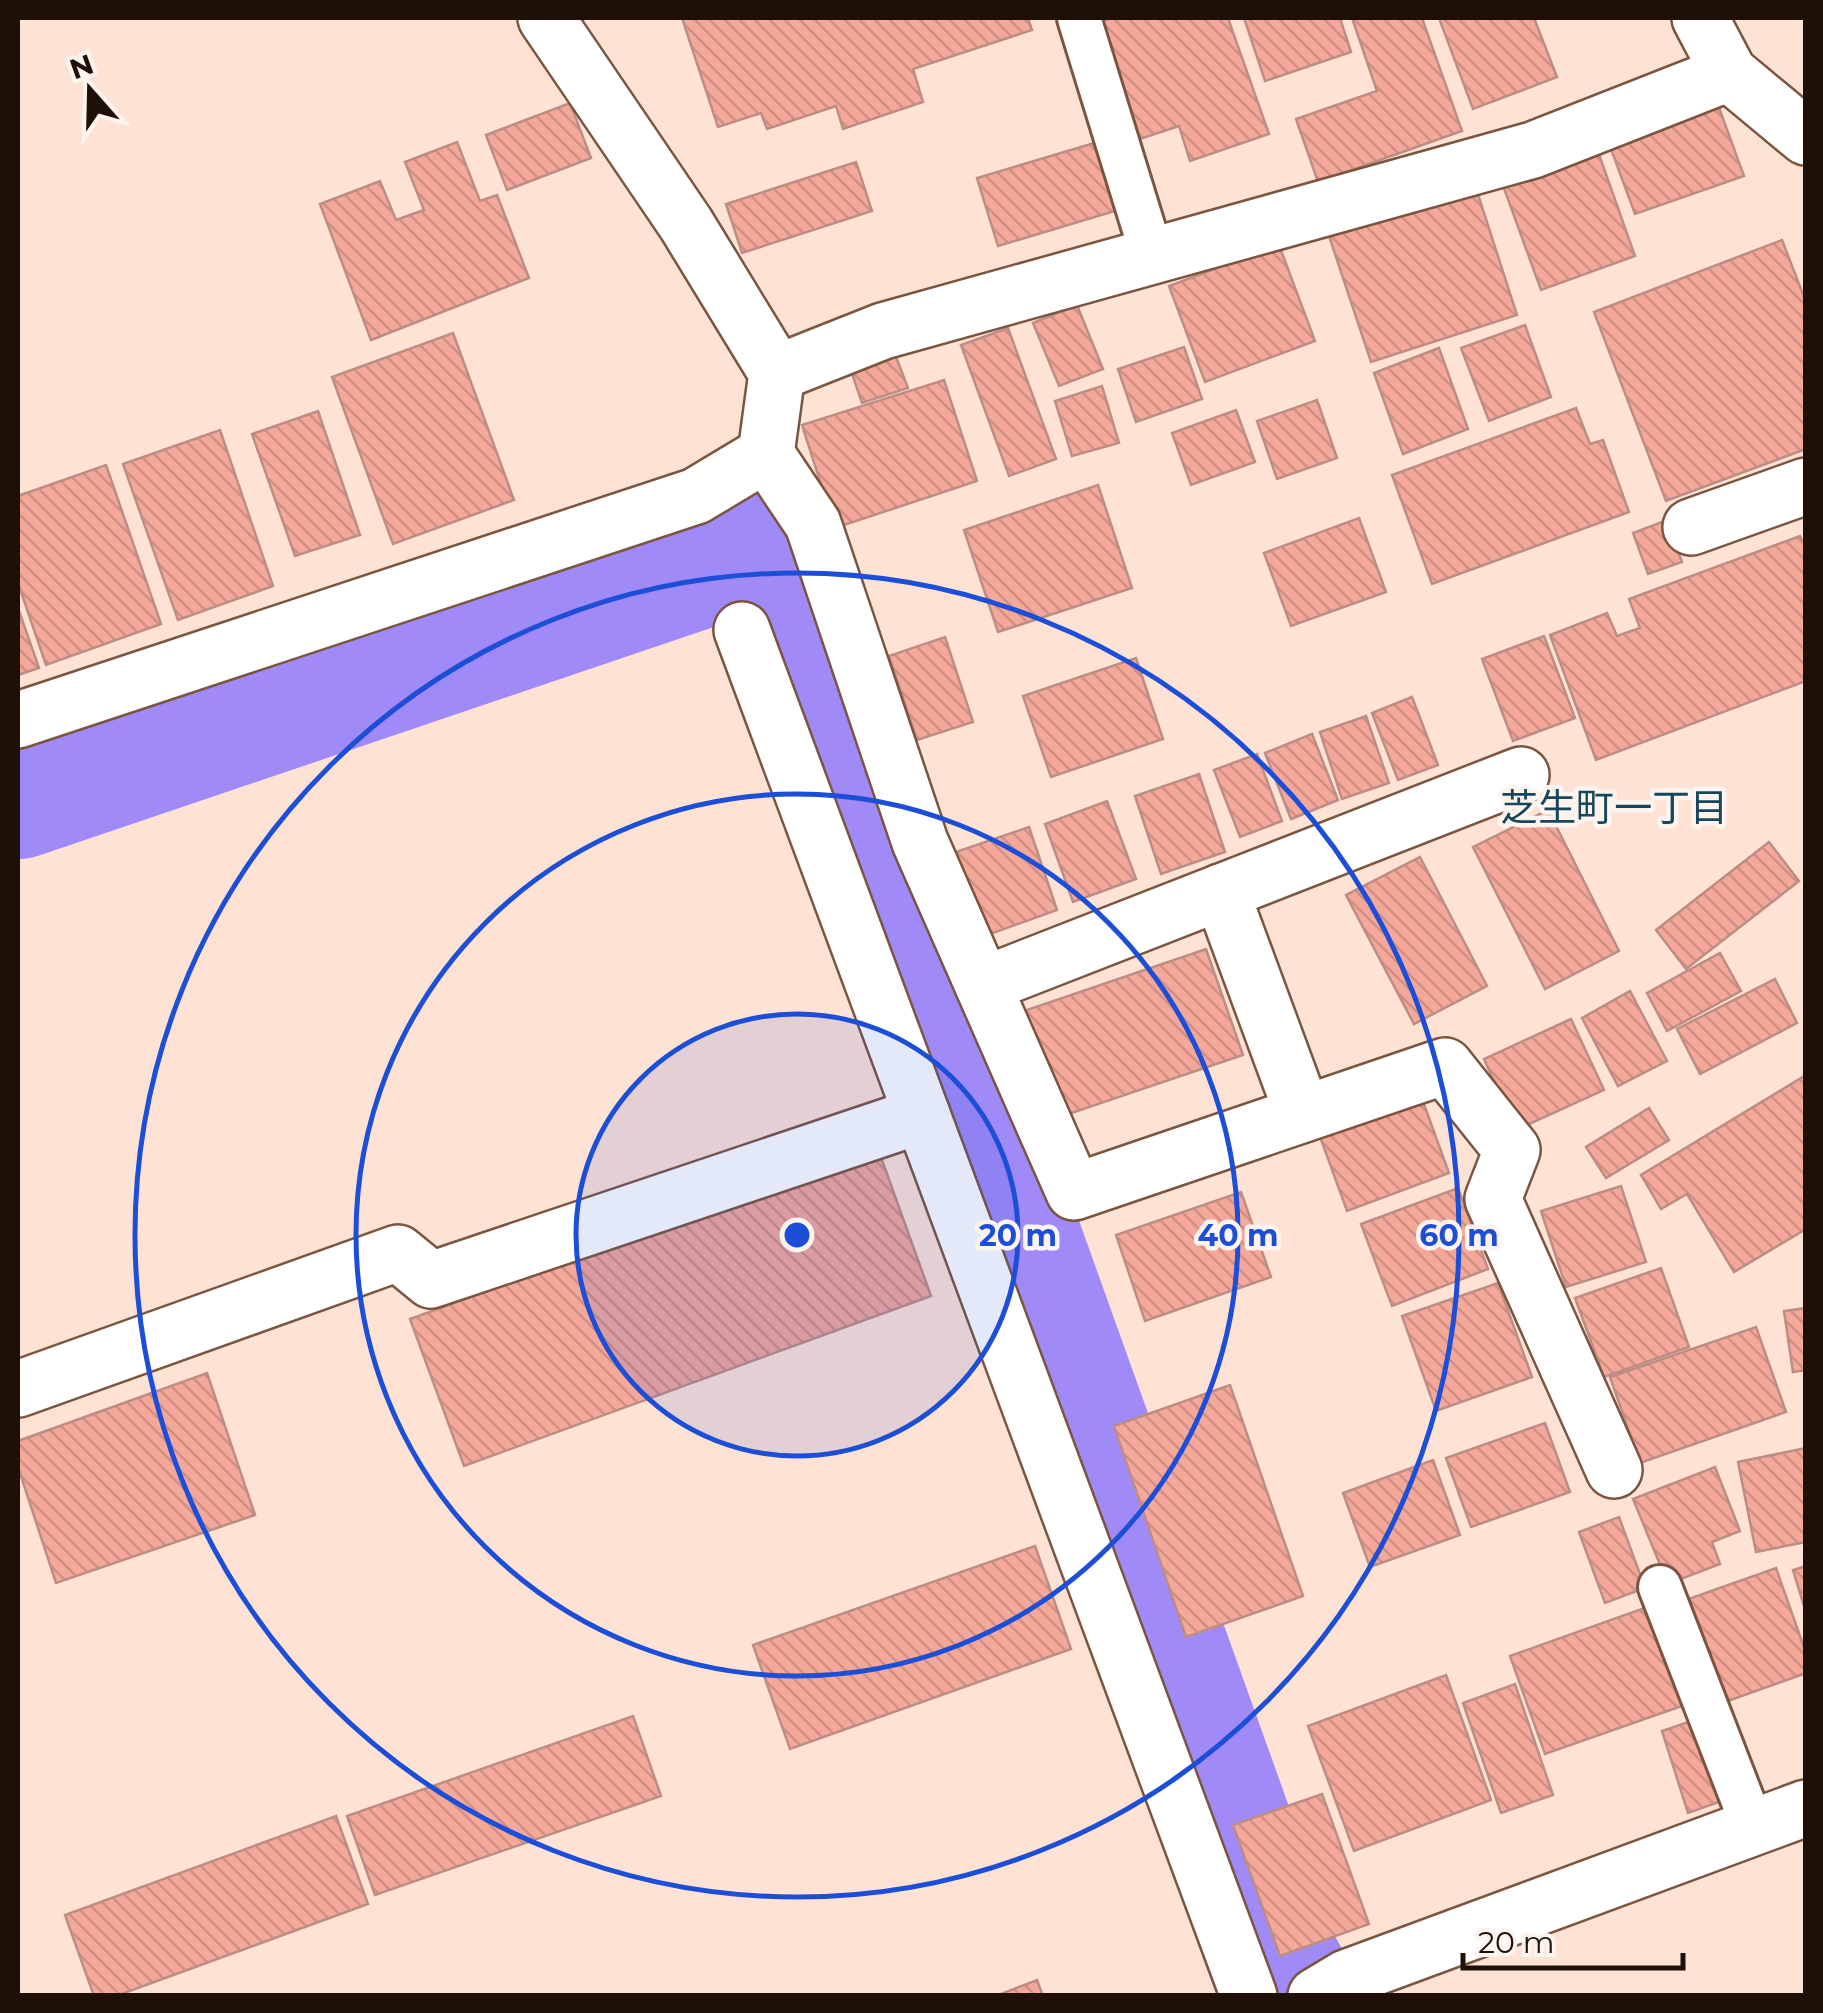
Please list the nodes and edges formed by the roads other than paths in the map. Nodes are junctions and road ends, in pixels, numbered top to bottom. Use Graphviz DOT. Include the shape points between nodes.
graph roads {
  1 [pos="1078,18"];
  2 [pos="1700,18"];
  3 [pos="558,20"];
  4 [pos="1729,74"];
  5 [pos="1806,136"];
  6 [pos="1152,254"];
  7 [pos="777,373"];
  8 [pos="766,454"];
  9 [pos="1806,486"];
  10 [pos="1691,527"];
  11 [pos="742,630"];
  12 [pos="18,720"];
  13 [pos="1521,775"];
  14 [pos="1221,892"];
  15 [pos="984,986"];
  16 [pos="1303,1114"];
  17 [pos="922,1115"];
  18 [pos="18,1389"];
  19 [pos="1614,1470"];
  20 [pos="1660,1587"];
  21 [pos="1806,1808"];
  22 [pos="1752,1827"];
  23 [pos="1338,1990"];
  24 [pos="1249,1996"];
  1 -- 6 [label="lane"];
  2 -- 4 [label="street"];
  3 -- 7 [label="street"];
  4 -- 5 [label="street"];
  4 -- 6 [label="street" via="1533,150"];
  6 -- 7 [label="street" via="882,330"];
  7 -- 8 [label="street"];
  8 -- 12 [label="street" via="696,496"];
  8 -- 15 [label="street" via="813,524 920,842"];
  9 -- 10 [label="street"];
  11 -- 17 [label="street"];
  13 -- 14 [label="street"];
  14 -- 15 [label="street"];
  14 -- 16 [label="street"];
  15 -- 16 [label="street" via="1074,1192"];
  16 -- 19 [label="street" via="1444,1066 1512,1150 1493,1198"];
  17 -- 18 [label="street" via="431,1280 398,1253"];
  17 -- 24 [label="street"];
  20 -- 22 [label="lane"];
  21 -- 22 [label="street"];
  22 -- 23 [label="street"];
}
